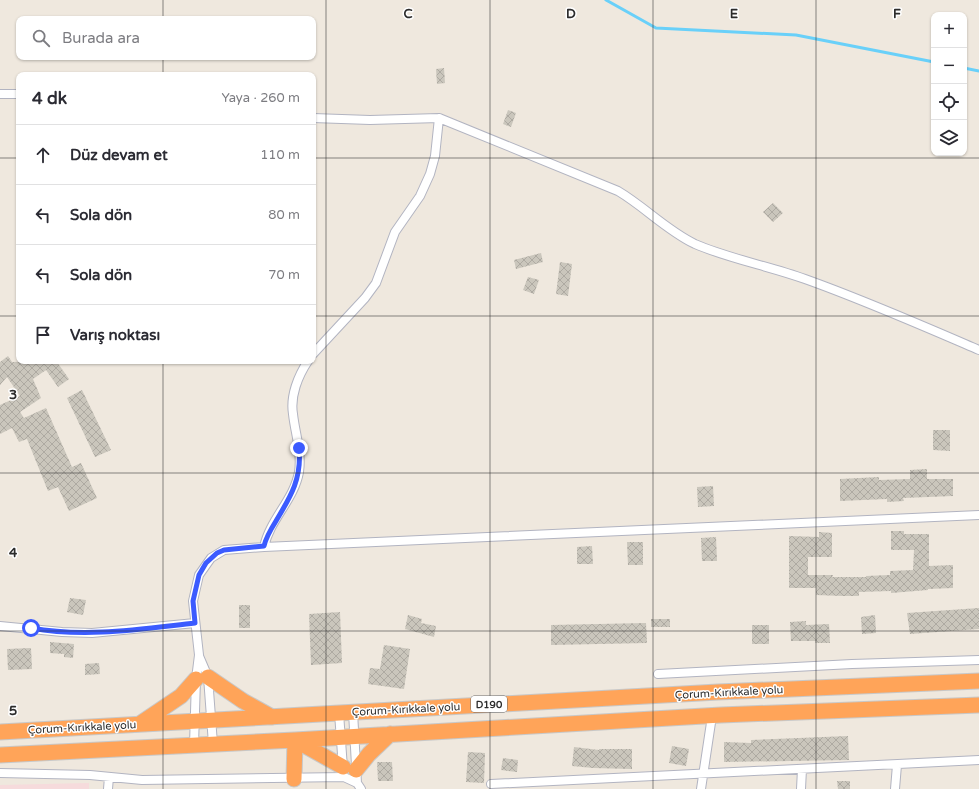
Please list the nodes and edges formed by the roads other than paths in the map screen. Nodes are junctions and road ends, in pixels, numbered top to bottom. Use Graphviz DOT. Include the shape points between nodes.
graph roads {
  1 [pos="0,94"];
  2 [pos="16,94"];
  3 [pos="316,118"];
  4 [pos="439,118"];
  5 [pos="979,350"];
  6 [pos="316,351"];
  7 [pos="306,364"];
  8 [pos="979,515"];
  9 [pos="264,546"];
  10 [pos="195,623"];
  11 [pos="0,626"];
  12 [pos="199,655"];
  13 [pos="979,660"];
  14 [pos="658,674"];
  15 [pos="202,678"];
  16 [pos="979,681"];
  17 [pos="979,705"];
  18 [pos="346,713"];
  19 [pos="712,716"];
  20 [pos="273,717"];
  21 [pos="211,720"];
  22 [pos="194,721"];
  23 [pos="138,724"];
  24 [pos="0,732"];
  25 [pos="390,734"];
  26 [pos="348,736"];
  27 [pos="295,740"];
  28 [pos="213,744"];
  29 [pos="194,745"];
  30 [pos="25,752"];
  31 [pos="0,755"];
  32 [pos="0,760"];
  33 [pos="979,760"];
  34 [pos="897,764"];
  35 [pos="802,769"];
  36 [pos="0,773"];
  37 [pos="703,774"];
  38 [pos="109,777"];
  39 [pos="352,777"];
  40 [pos="294,779"];
  41 [pos="108,789"];
  42 [pos="517,789"];
  43 [pos="701,789"];
  44 [pos="801,789"];
  45 [pos="895,789"];
  1 -- 2 [label="street"];
  3 -- 4 [label="street"];
  4 -- 5 [label="street" via="618,191 641,205 664,226 696,244 831,289"];
  4 -- 6 [label="street" via="435,156 430,174 420,196 395,232 376,283"];
  7 -- 9 [label="street" via="299,378 292,412 300,455 296,483"];
  8 -- 9 [label="street"];
  9 -- 10 [label="street" via="224,550 206,563 199,575 193,601"];
  10 -- 11 [label="street" via="92,633"];
  10 -- 12 [label="street"];
  12 -- 15 [label="street"];
  12 -- 15 [label="street"];
  13 -- 14 [label="street"];
  15 -- 20 [label="highway"];
  15 -- 21 [label="street"];
  15 -- 22 [label="street"];
  15 -- 23 [label="highway" via="181,696"];
  16 -- 18 [label="highway, Çorum-Kırıkkale yolu / D190" via="718,692"];
  17 -- 19 [label="highway, Çorum-Kırıkkale yolu / D190"];
  18 -- 20 [label="highway, Çorum-Kırıkkale yolu / D190"];
  18 -- 26 [label="street"];
  18 -- 26 [label="street"];
  19 -- 25 [label="highway, Çorum-Kırıkkale yolu / D190"];
  19 -- 37 [label="street"];
  20 -- 21 [label="highway, Çorum-Kırıkkale yolu / D190"];
  21 -- 22 [label="highway, Çorum-Kırıkkale yolu / D190"];
  21 -- 28 [label="street"];
  22 -- 23 [label="highway, Çorum-Kırıkkale yolu / D190"];
  22 -- 29 [label="street"];
  23 -- 24 [label="highway, Çorum-Kırıkkale yolu / D190"];
  25 -- 26 [label="highway, Çorum-Kırıkkale yolu / D190"];
  25 -- 39 [label="highway" via="369,754"];
  26 -- 27 [label="highway, Çorum-Kırıkkale yolu / D190"];
  26 -- 39 [label="street"];
  26 -- 39 [label="street"];
  27 -- 28 [label="highway, Çorum-Kırıkkale yolu / D190"];
  27 -- 39 [label="highway"];
  27 -- 40 [label="highway"];
  28 -- 29 [label="highway, Çorum-Kırıkkale yolu / D190"];
  29 -- 30 [label="highway, Çorum-Kırıkkale yolu / D190"];
  30 -- 31 [label="highway, Çorum-Kırıkkale yolu / D190"];
  30 -- 32 [label="highway"];
  33 -- 34 [label="street"];
  34 -- 35 [label="street"];
  34 -- 45 [label="street"];
  35 -- 37 [label="street"];
  35 -- 44 [label="street"];
  36 -- 38 [label="street"];
  37 -- 42 [label="street" via="491,784"];
  37 -- 43 [label="street"];
  38 -- 40 [label="street" via="142,780"];
  38 -- 41 [label="street"];
  39 -- 40 [label="street"];
}
